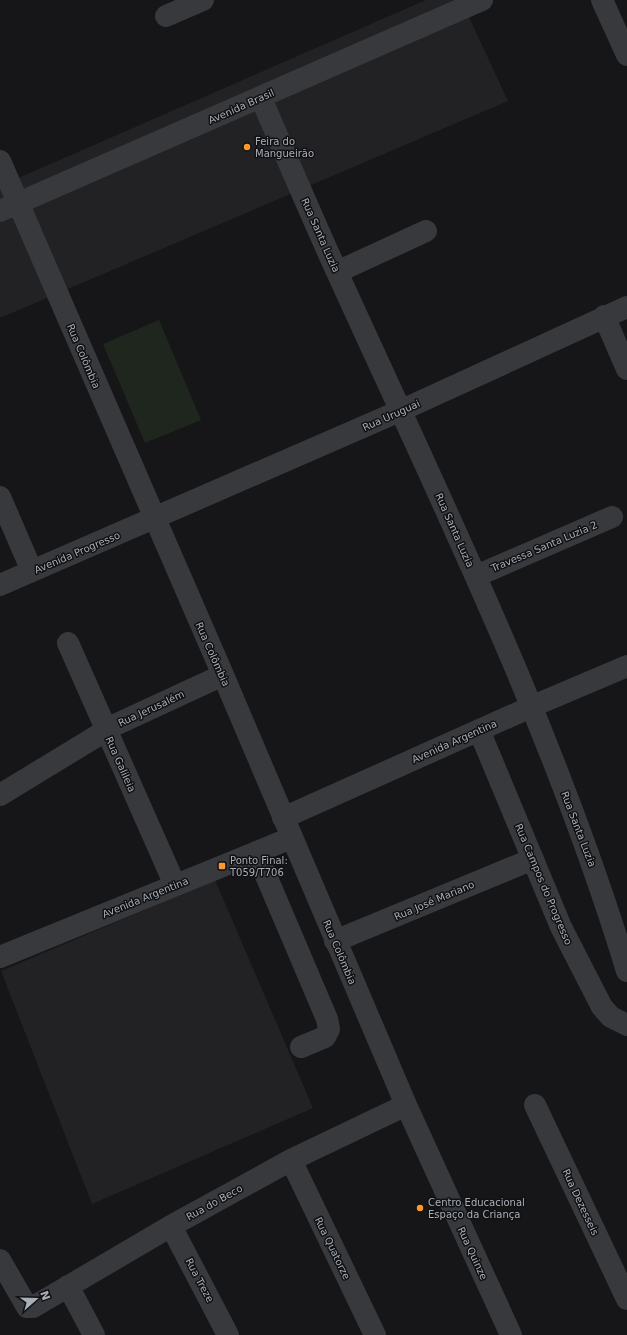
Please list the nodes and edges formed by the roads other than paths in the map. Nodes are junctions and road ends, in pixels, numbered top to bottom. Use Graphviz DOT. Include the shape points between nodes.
graph roads {
  1 [pos="203,0"];
  2 [pos="482,0"];
  3 [pos="602,0"];
  4 [pos="166,16"];
  5 [pos="627,55"];
  6 [pos="260,98"];
  7 [pos="0,161"];
  8 [pos="9,207"];
  9 [pos="426,231"];
  10 [pos="337,272"];
  11 [pos="627,307"];
  12 [pos="604,316"];
  13 [pos="627,369"];
  14 [pos="402,410"];
  15 [pos="0,498"];
  16 [pos="612,517"];
  17 [pos="154,519"];
  18 [pos="32,571"];
  19 [pos="476,576"];
  20 [pos="0,585"];
  21 [pos="68,643"];
  22 [pos="627,666"];
  23 [pos="223,674"];
  24 [pos="533,706"];
  25 [pos="106,730"];
  26 [pos="479,730"];
  27 [pos="1,790"];
  28 [pos="283,818"];
  29 [pos="291,838"];
  30 [pos="256,852"];
  31 [pos="533,859"];
  32 [pos="175,884"];
  33 [pos="335,941"];
  34 [pos="0,957"];
  35 [pos="627,971"];
  36 [pos="627,1025"];
  37 [pos="301,1047"];
  38 [pos="406,1105"];
  39 [pos="535,1105"];
  40 [pos="291,1160"];
  41 [pos="171,1226"];
  42 [pos="0,1260"];
  43 [pos="68,1286"];
  44 [pos="627,1299"];
  45 [pos="94,1335"];
  46 [pos="228,1335"];
  47 [pos="375,1335"];
  48 [pos="511,1335"];
  1 -- 4 [label="street"];
  2 -- 6 [label="street, Avenida Brasil"];
  3 -- 5 [label="street"];
  6 -- 8 [label="street, Avenida Brasil"];
  6 -- 10 [label="street, Rua Santa Luzia"];
  7 -- 8 [label="street, Rua Colômbia"];
  8 -- 17 [label="street, Rua Colômbia"];
  9 -- 10 [label="street"];
  10 -- 14 [label="street, Rua Santa Luzia"];
  11 -- 12 [label="street, Rua Uruguai"];
  12 -- 13 [label="street"];
  12 -- 14 [label="street, Rua Uruguai"];
  14 -- 17 [label="street, Rua Uruguai"];
  14 -- 19 [label="street, Rua Santa Luzia"];
  15 -- 18 [label="street"];
  16 -- 19 [label="street, Travessa Santa Luzia 2"];
  17 -- 18 [label="street, Avenida Progresso"];
  17 -- 23 [label="street, Rua Colômbia"];
  18 -- 20 [label="street, Avenida Progresso"];
  19 -- 24 [label="street, Rua Santa Luzia"];
  21 -- 25 [label="street, Rua Galileia"];
  22 -- 24 [label="street, Avenida Argentina"];
  23 -- 25 [label="street, Rua Jerusalém"];
  23 -- 28 [label="street, Rua Colômbia"];
  24 -- 26 [label="street, Avenida Argentina"];
  24 -- 35 [label="street, Rua Santa Luzia" via="594,867"];
  25 -- 27 [label="street, Rua Jerusalém"];
  25 -- 32 [label="street, Rua Galileia"];
  26 -- 28 [label="street, Avenida Argentina"];
  26 -- 31 [label="street, Rua Campos do Progresso"];
  28 -- 29 [label="street, Rua Colômbia"];
  29 -- 30 [label="street, Avenida Argentina"];
  29 -- 33 [label="street, Rua Colômbia"];
  30 -- 32 [label="street, Avenida Argentina"];
  30 -- 37 [label="street" via="327,1020 329,1029 325,1037"];
  31 -- 33 [label="street, Rua José Mariano"];
  31 -- 36 [label="street, Rua Campos do Progresso" via="562,927 602,1008 611,1017"];
  32 -- 34 [label="street, Avenida Argentina"];
  33 -- 38 [label="street, Rua Colômbia"];
  38 -- 40 [label="street, Rua do Beco"];
  38 -- 48 [label="street, Rua Quinze"];
  39 -- 44 [label="street, Rua Dezesseis"];
  40 -- 41 [label="street, Rua do Beco"];
  40 -- 47 [label="street, Rua Quatorze"];
  41 -- 43 [label="street, Rua do Beco"];
  41 -- 46 [label="street, Rua Treze"];
  42 -- 43 [label="street, Rua do Beco" via="27,1307 33,1307"];
  43 -- 45 [label="street"];
}
